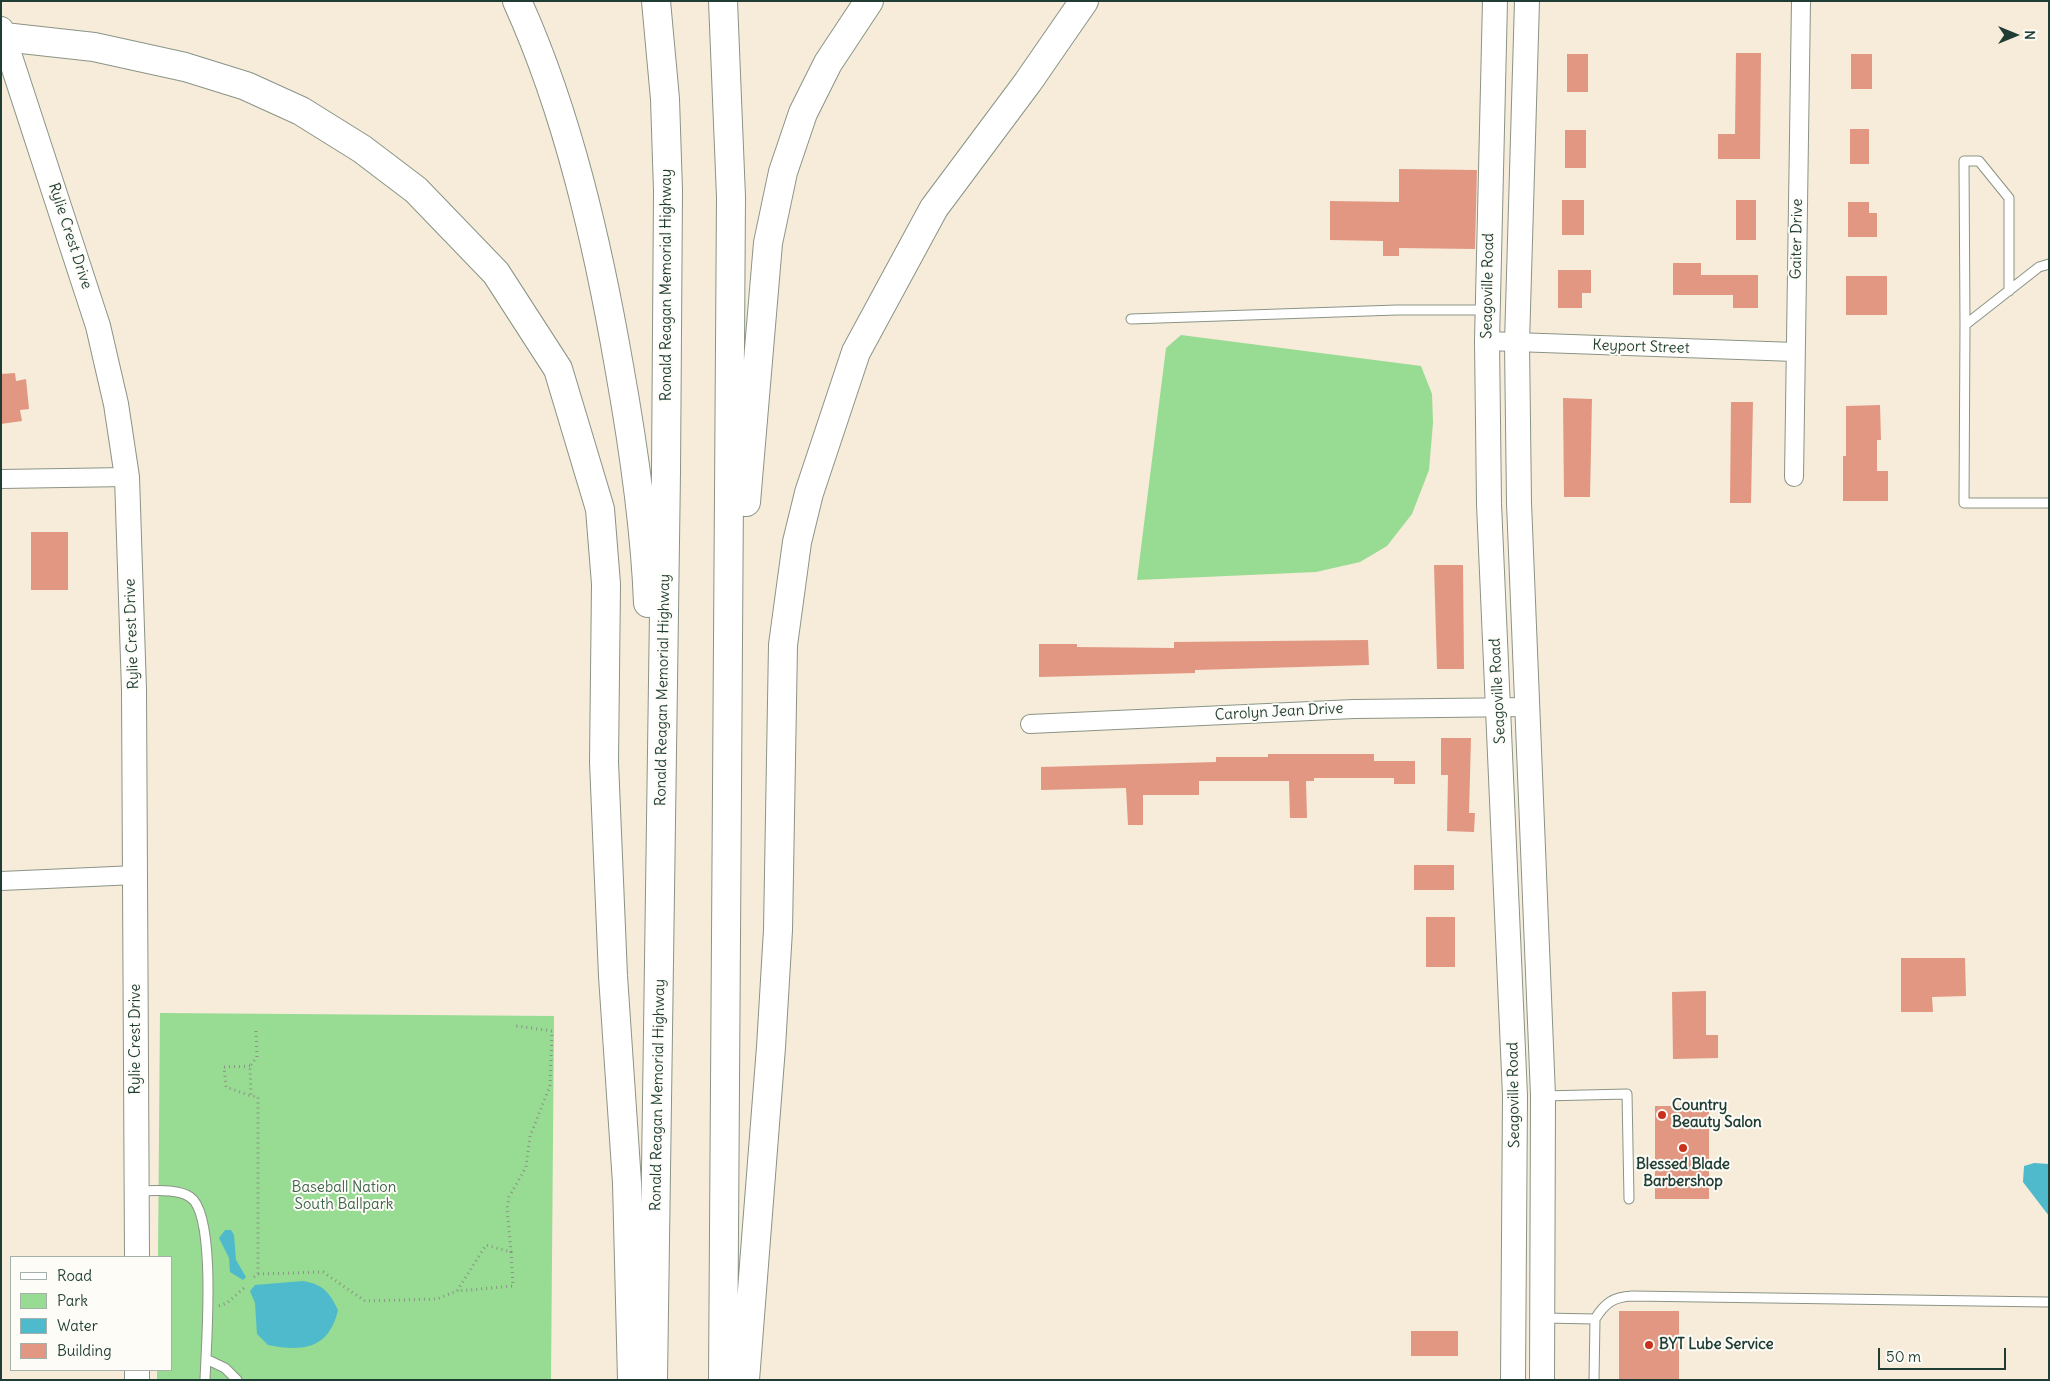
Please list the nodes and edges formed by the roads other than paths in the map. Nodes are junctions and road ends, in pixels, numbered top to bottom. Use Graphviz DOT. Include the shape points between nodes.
graph roads {
  1 [pos="656,1"];
  2 [pos="723,1"];
  3 [pos="1084,1"];
  4 [pos="1495,1"];
  5 [pos="1527,1"];
  6 [pos="1801,1"];
  7 [pos="519,5"];
  8 [pos="864,8"];
  9 [pos="2,34"];
  10 [pos="1490,177"];
  11 [pos="1522,178"];
  12 [pos="2049,264"];
  13 [pos="2009,290"];
  14 [pos="1488,310"];
  15 [pos="1131,319"];
  16 [pos="1965,325"];
  17 [pos="1487,341"];
  18 [pos="1517,343"];
  19 [pos="1795,352"];
  20 [pos="127,477"];
  21 [pos="1794,477"];
  22 [pos="1,479"];
  23 [pos="2049,503"];
  24 [pos="1527,707"];
  25 [pos="1499,708"];
  26 [pos="1030,724"];
  27 [pos="726,838"];
  28 [pos="136,875"];
  29 [pos="1,881"];
  30 [pos="659,1007"];
  31 [pos="1515,1096"];
  32 [pos="1542,1096"];
  33 [pos="137,1191"];
  34 [pos="1629,1199"];
  35 [pos="137,1256"];
  36 [pos="2047,1302"];
  37 [pos="1513,1318"];
  38 [pos="1542,1318"];
  39 [pos="1594,1319"];
  40 [pos="206,1359"];
  41 [pos="205,1380"];
  42 [pos="237,1380"];
  43 [pos="632,1380"];
  44 [pos="653,1380"];
  45 [pos="723,1380"];
  46 [pos="745,1380"];
  47 [pos="1513,1380"];
  48 [pos="1542,1380"];
  49 [pos="1594,1380"];
  1 -- 30 [label="highway, Ronald Reagan Memorial Highway" via="665,99 668,191"];
  2 -- 27 [label="highway" via="731,197"];
  3 -- 46 [label="highway" via="934,208 856,352 808,493 797,542 782,645 778,930"];
  4 -- 10 [label="main road, Seagoville Road"];
  5 -- 11 [label="main road, Seagoville Road"];
  6 -- 19 [label="street, Gaiter Drive"];
  7 -- 30 [label="highway" via="546,76 588,213 615,342 635,466 648,598"];
  8 -- 27 [label="highway" via="828,63 803,114 783,172 768,243 746,500"];
  9 -- 20 [label="main road, Rylie Crest Drive" via="98,326 116,404"];
  9 -- 43 [label="highway" via="94,47 185,67 246,86 301,111 362,149 416,190 496,273 558,369 600,509 606,584 604,762 613,976 627,1183"];
  10 -- 11 [label="main road"];
  10 -- 14 [label="main road, Seagoville Road"];
  11 -- 18 [label="main road, Seagoville Road"];
  12 -- 13 [label="lane" via="2039,267"];
  13 -- 16 [label="lane"];
  13 -- 16 [label="lane" via="2009,198 1980,161 1964,160"];
  14 -- 15 [label="lane"];
  14 -- 17 [label="main road, Seagoville Road"];
  16 -- 23 [label="lane" via="1964,503"];
  17 -- 18 [label="street, Keyport Street"];
  17 -- 25 [label="main road, Seagoville Road" via="1489,504"];
  18 -- 19 [label="street, Keyport Street"];
  18 -- 24 [label="main road, Seagoville Road"];
  19 -- 21 [label="street, Gaiter Drive"];
  20 -- 22 [label="street"];
  20 -- 28 [label="main road, Rylie Crest Drive"];
  24 -- 25 [label="street, Carolyn Jean Drive"];
  24 -- 32 [label="main road, Seagoville Road"];
  25 -- 26 [label="street, Carolyn Jean Drive" via="1354,709"];
  25 -- 31 [label="main road, Seagoville Road"];
  27 -- 45 [label="highway"];
  28 -- 29 [label="street"];
  28 -- 33 [label="main road, Rylie Crest Drive"];
  30 -- 44 [label="highway, Ronald Reagan Memorial Highway"];
  31 -- 32 [label="main road"];
  31 -- 37 [label="main road, Seagoville Road"];
  32 -- 34 [label="lane" via="1627,1094"];
  32 -- 38 [label="main road, Seagoville Road"];
  33 -- 35 [label="main road, Rylie Crest Drive"];
  33 -- 40 [label="lane" via="180,1193 196,1202 206,1231"];
  36 -- 39 [label="lane" via="1632,1296 1609,1301"];
  37 -- 38 [label="main road"];
  37 -- 47 [label="main road, Seagoville Road"];
  38 -- 39 [label="lane"];
  38 -- 48 [label="main road, Seagoville Road"];
  39 -- 49 [label="lane"];
  40 -- 41 [label="lane"];
  40 -- 42 [label="lane" via="225,1368"];
}
